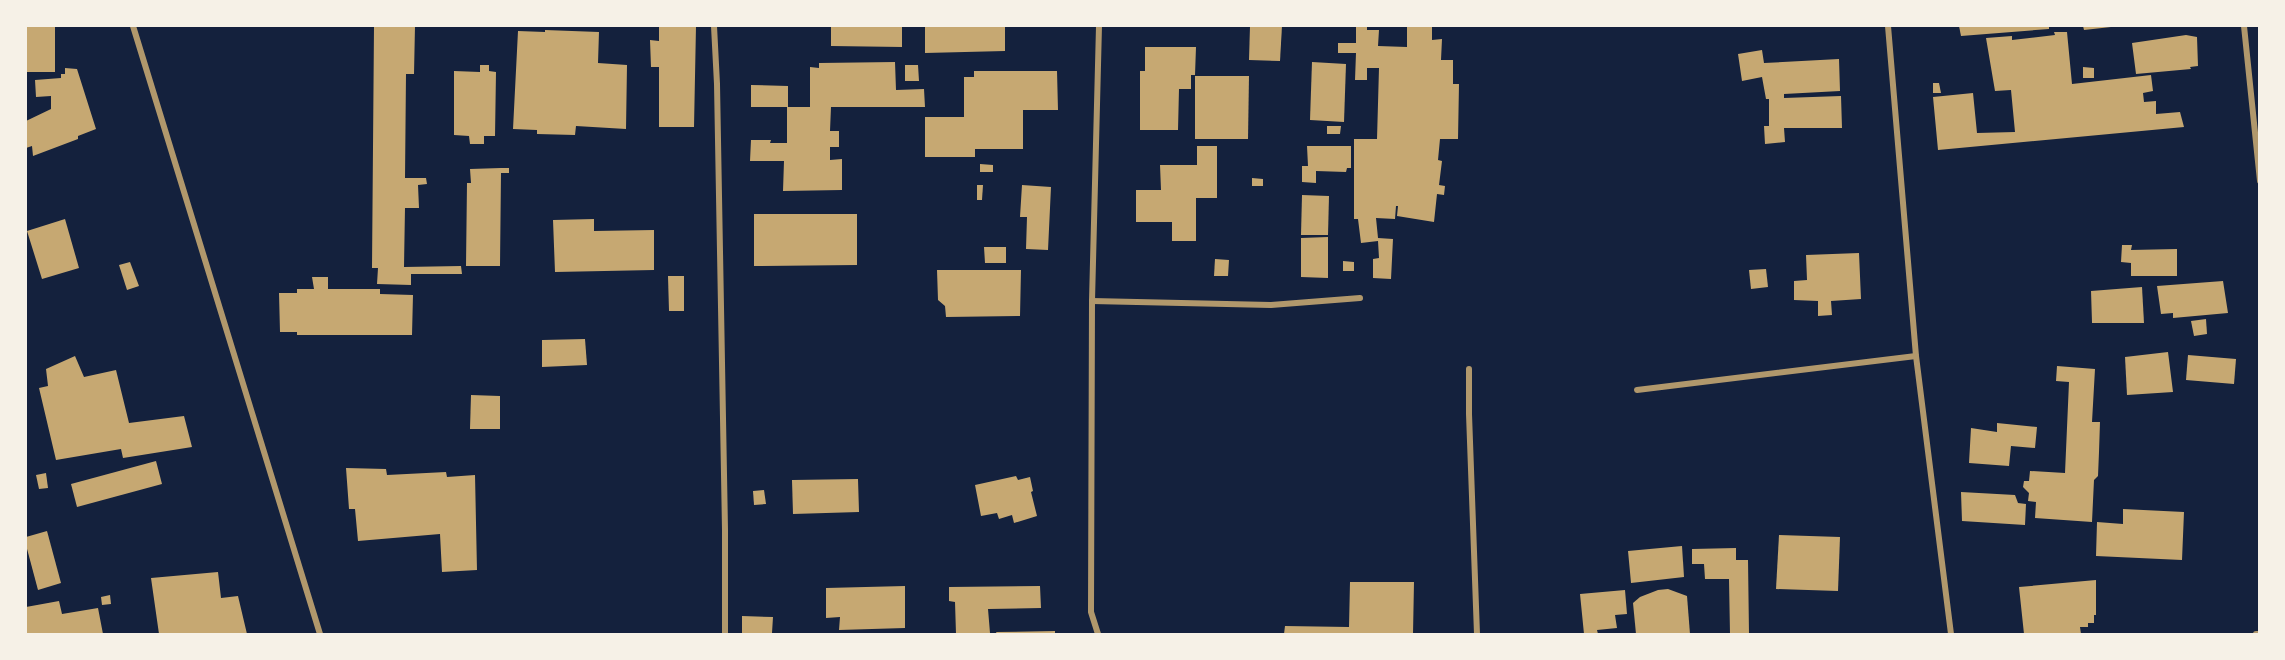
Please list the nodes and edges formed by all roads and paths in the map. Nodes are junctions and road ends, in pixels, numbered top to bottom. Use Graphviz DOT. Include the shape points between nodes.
graph roads {
  1 [pos="133,26"];
  2 [pos="714,26"];
  3 [pos="1099,26"];
  4 [pos="1888,26"];
  5 [pos="2244,26"];
  6 [pos="2259,181"];
  7 [pos="1360,298"];
  8 [pos="1092,301"];
  9 [pos="1916,356"];
  10 [pos="1469,369"];
  11 [pos="1637,390"];
  12 [pos="320,634"];
  13 [pos="725,634"];
  14 [pos="1098,634"];
  15 [pos="1477,634"];
  16 [pos="1951,634"];
  1 -- 12 [label="street"];
  2 -- 13 [label="street"];
  3 -- 8 [label="street"];
  4 -- 9 [label="street"];
  5 -- 6 [label="street"];
  7 -- 8 [label="street" via="1271,305"];
  8 -- 14 [label="street" via="1091,612"];
  9 -- 11 [label="street"];
  9 -- 16 [label="street"];
  10 -- 15 [label="street"];
}
